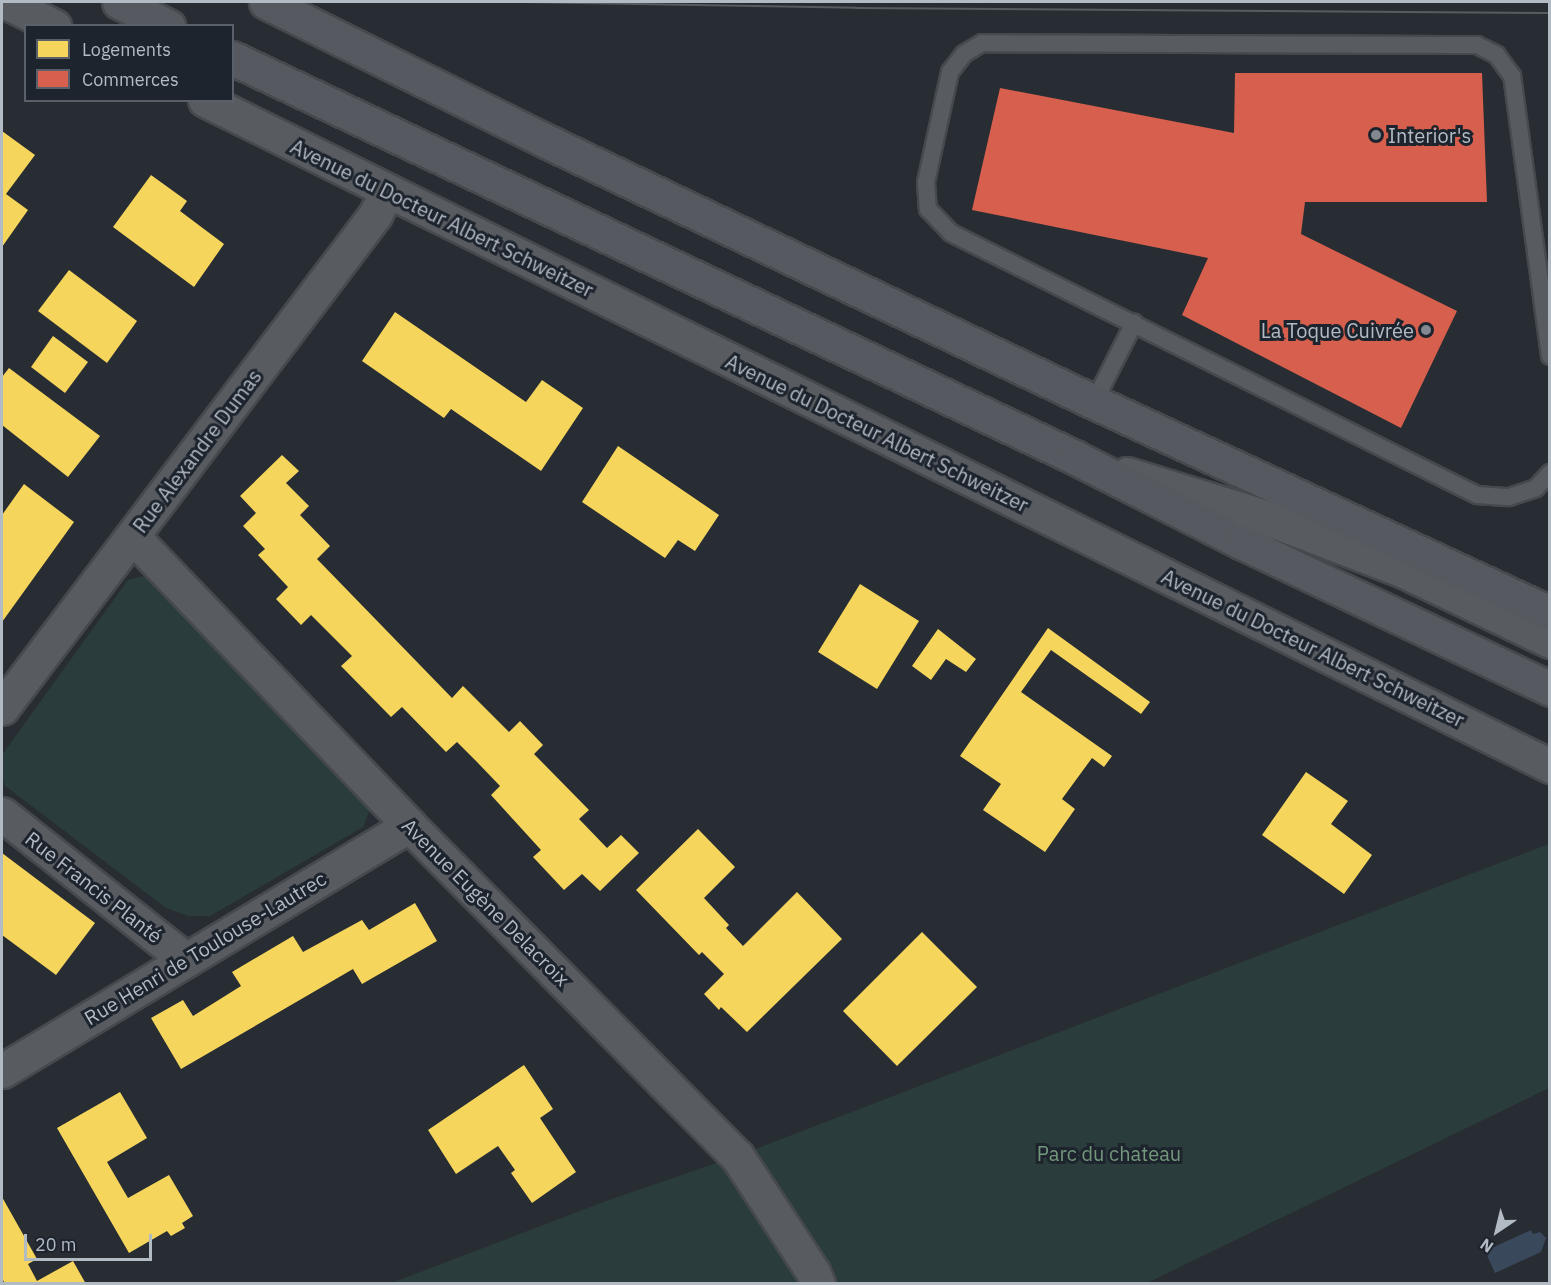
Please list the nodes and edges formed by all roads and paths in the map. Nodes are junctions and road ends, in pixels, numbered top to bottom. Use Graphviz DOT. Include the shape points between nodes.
graph roads {
  1 [pos="6,2"];
  2 [pos="119,2"];
  3 [pos="266,2"];
  4 [pos="50,24"];
  5 [pos="164,24"];
  6 [pos="234,59"];
  7 [pos="209,102"];
  8 [pos="387,191"];
  9 [pos="1134,323"];
  10 [pos="1549,348"];
  11 [pos="1094,402"];
  12 [pos="1074,457"];
  13 [pos="1550,472"];
  14 [pos="133,537"];
  15 [pos="1550,613"];
  16 [pos="1550,641"];
  17 [pos="1550,689"];
  18 [pos="2,708"];
  19 [pos="1550,766"];
  20 [pos="2,814"];
  21 [pos="409,825"];
  22 [pos="186,960"];
  23 [pos="2,1071"];
  24 [pos="818,1284"];
  1 -- 4 [label="street"];
  2 -- 5 [label="main road"];
  3 -- 11 [label="main road" via="546,141"];
  6 -- 12 [label="main road"];
  7 -- 8 [label="street, Avenue du Docteur Albert Schweitzer"];
  8 -- 14 [label="street, Rue Alexandre Dumas" via="375,215"];
  8 -- 19 [label="street, Avenue du Docteur Albert Schweitzer"];
  9 -- 10 [label="lane" via="951,232 928,209 926,182 950,72 964,54 982,43 1477,45 1497,55 1512,76"];
  9 -- 11 [label="lane"];
  9 -- 13 [label="lane" via="1477,495 1509,497 1536,488"];
  11 -- 15 [label="main road"];
  12 -- 16 [label="street" via="1252,513 1404,571"];
  12 -- 17 [label="main road" via="1241,542"];
  14 -- 18 [label="street, Rue Alexandre Dumas"];
  14 -- 21 [label="street, Avenue Eugène Delacroix"];
  20 -- 22 [label="street, Rue Francis Planté"];
  21 -- 22 [label="street, Rue Henri de Toulouse-Lautrec"];
  21 -- 24 [label="street, Avenue Eugène Delacroix" via="737,1156"];
  22 -- 23 [label="street, Rue Henri de Toulouse-Lautrec"];
}
